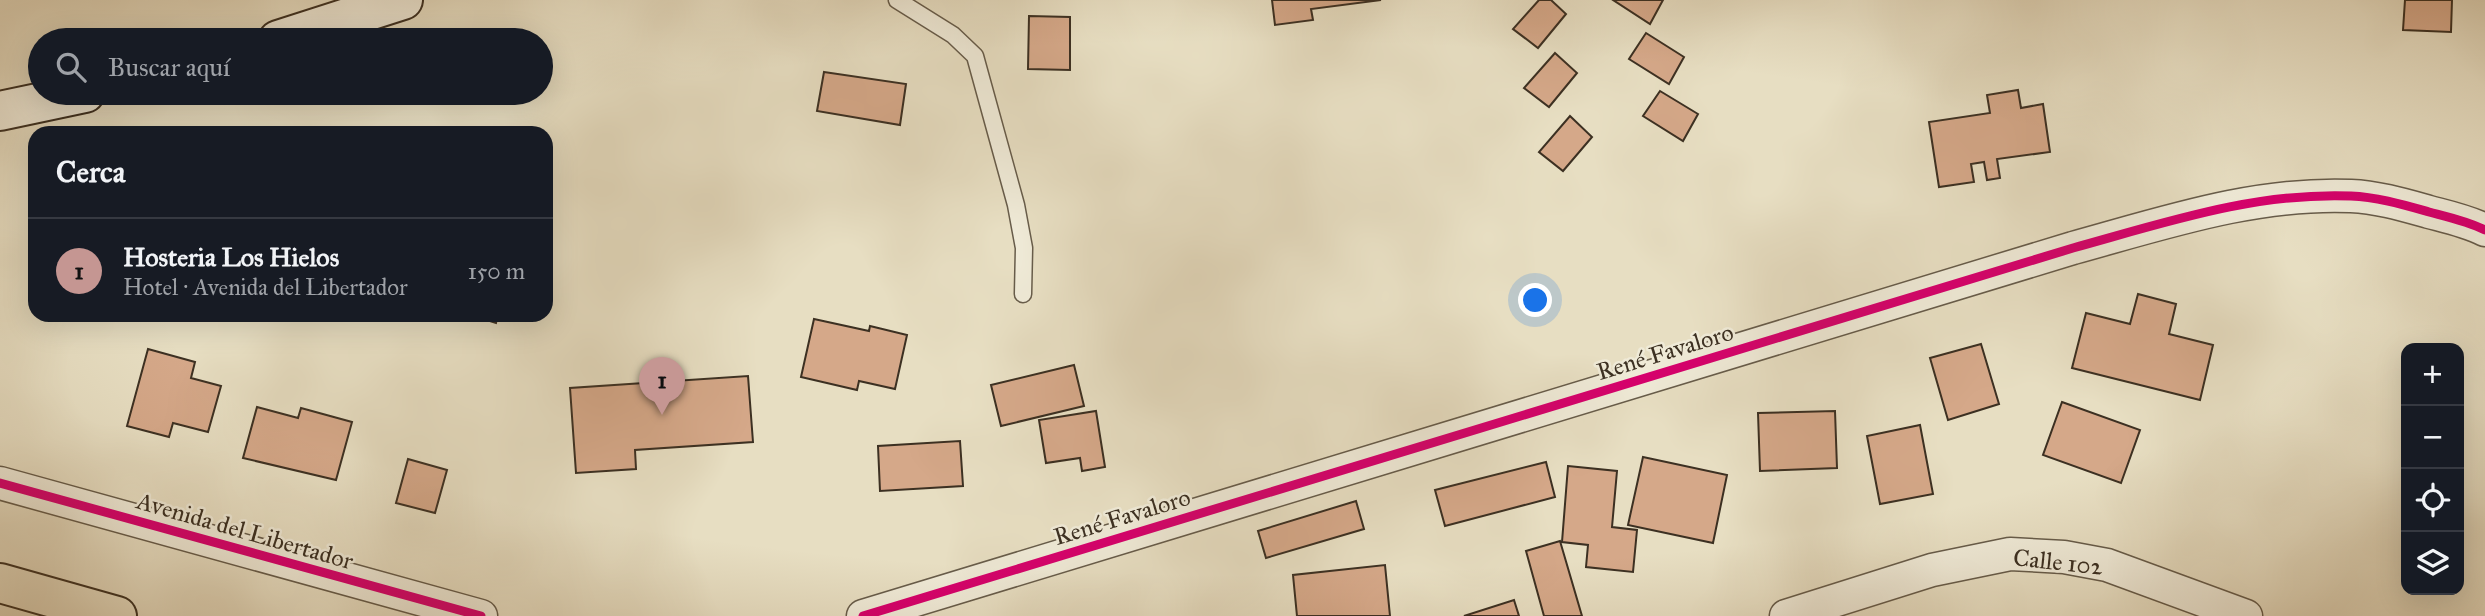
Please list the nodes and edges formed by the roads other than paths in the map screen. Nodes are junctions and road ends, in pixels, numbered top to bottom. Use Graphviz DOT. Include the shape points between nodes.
graph roads {
  1 [pos="402,0"];
  2 [pos="897,0"];
  3 [pos="315,28"];
  4 [pos="28,105"];
  5 [pos="0,111"];
  6 [pos="2485,230"];
  7 [pos="1023,295"];
  8 [pos="0,483"];
  9 [pos="0,583"];
  10 [pos="117,616"];
  11 [pos="481,616"];
  12 [pos="863,616"];
  13 [pos="1786,616"];
  14 [pos="2246,616"];
  1 -- 3 [label="street"];
  2 -- 7 [label="lane" via="953,35 975,56 1016,205 1024,248"];
  4 -- 5 [label="street"];
  6 -- 12 [label="street, René Favaloro" via="2401,204 2353,196 2305,196 2222,208 2073,248"];
  8 -- 11 [label="street, Avenida del Libertador"];
  9 -- 10 [label="main road"];
  13 -- 14 [label="street, Calle 102" via="1932,570 2010,554 2107,565"];
}
